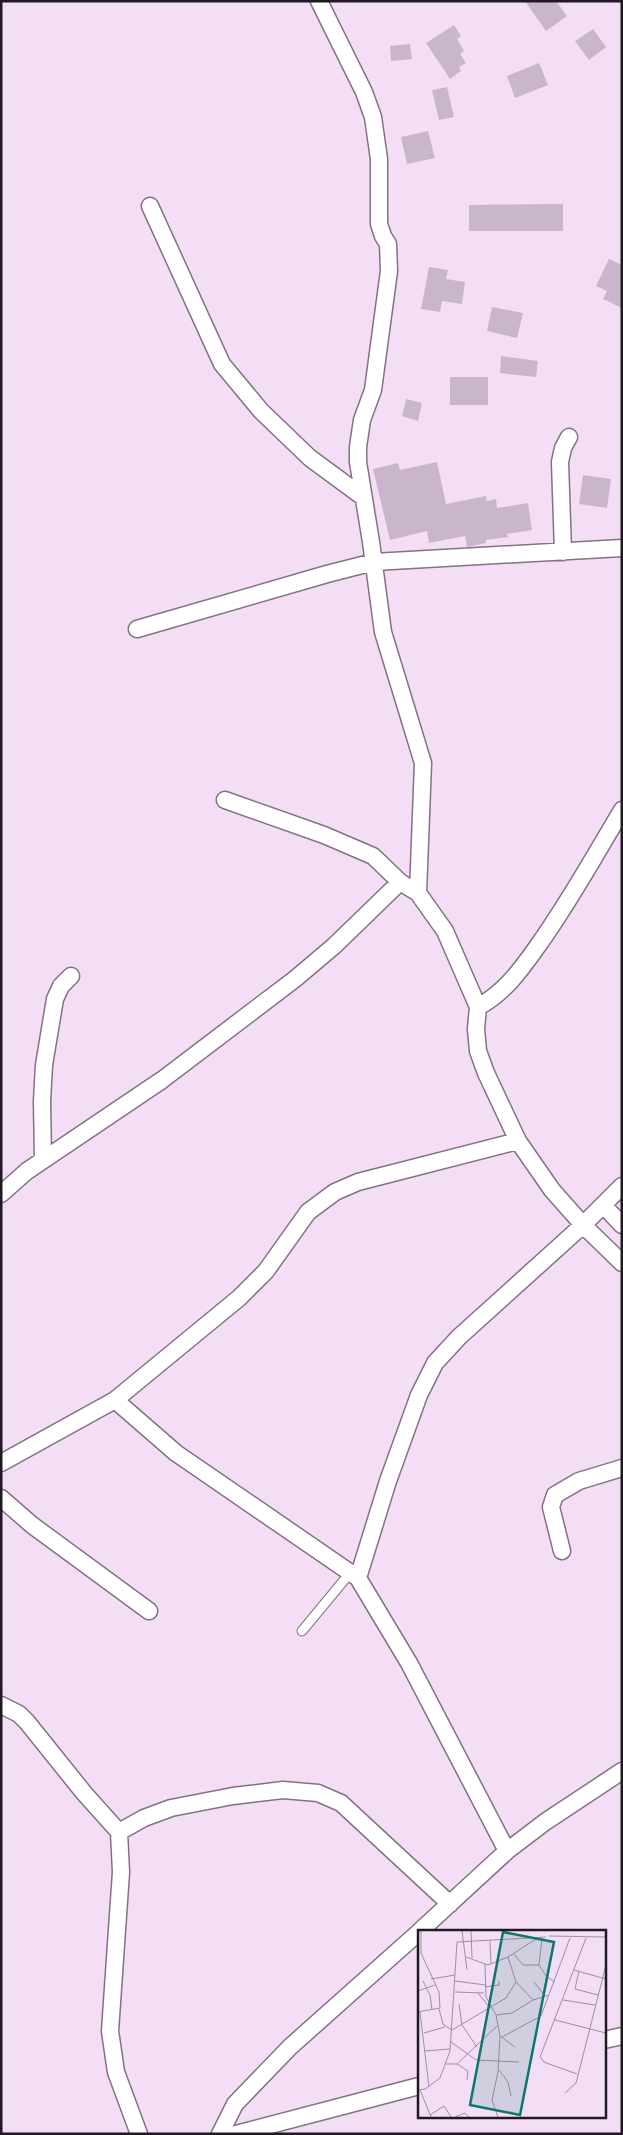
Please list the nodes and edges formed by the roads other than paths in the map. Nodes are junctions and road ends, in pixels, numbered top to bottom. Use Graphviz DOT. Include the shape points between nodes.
graph roads {
  1 [pos="319,1"];
  2 [pos="150,206"];
  3 [pos="569,437"];
  4 [pos="363,497"];
  5 [pos="622,548"];
  6 [pos="563,552"];
  7 [pos="374,562"];
  8 [pos="137,629"];
  9 [pos="225,800"];
  10 [pos="622,810"];
  11 [pos="400,882"];
  12 [pos="418,893"];
  13 [pos="71,976"];
  14 [pos="478,1007"];
  15 [pos="518,1141"];
  16 [pos="43,1160"];
  17 [pos="622,1186"];
  18 [pos="1,1194"];
  19 [pos="603,1205"];
  20 [pos="583,1225"];
  21 [pos="622,1225"];
  22 [pos="622,1263"];
  23 [pos="115,1400"];
  24 [pos="1,1463"];
  25 [pos="622,1468"];
  26 [pos="1,1498"];
  27 [pos="562,1550"];
  28 [pos="354,1576"];
  29 [pos="149,1611"];
  30 [pos="302,1631"];
  31 [pos="1,1705"];
  32 [pos="622,1771"];
  33 [pos="119,1832"];
  34 [pos="507,1851"];
  35 [pos="450,1904"];
  36 [pos="421,1930"];
  37 [pos="418,1933"];
  38 [pos="622,2036"];
  39 [pos="606,2040"];
  40 [pos="418,2086"];
  41 [pos="139,2134"];
  42 [pos="220,2134"];
  43 [pos="236,2134"];
  1 -- 4 [label="street" via="373,117 379,159 379,224 389,252 390,271 373,390 362,420 358,447"];
  2 -- 4 [label="street" via="222,364 261,411 310,458"];
  3 -- 6 [label="street" via="562,448 560,462"];
  4 -- 7 [label="street"];
  5 -- 6 [label="street"];
  6 -- 7 [label="street"];
  7 -- 8 [label="street"];
  7 -- 12 [label="street" via="383,632 423,763"];
  9 -- 11 [label="street" via="373,856"];
  10 -- 14 [label="street" via="555,922 515,976 488,1002"];
  11 -- 12 [label="street"];
  11 -- 16 [label="street" via="295,979 162,1080"];
  12 -- 14 [label="street" via="444,931"];
  13 -- 16 [label="street" via="55,999 44,1065"];
  14 -- 15 [label="street" via="478,1051"];
  15 -- 20 [label="street" via="552,1190"];
  15 -- 23 [label="street" via="358,1182 335,1192 308,1212 266,1271 239,1298"];
  16 -- 18 [label="street"];
  17 -- 19 [label="street"];
  19 -- 20 [label="street"];
  19 -- 21 [label="street"];
  20 -- 22 [label="street"];
  20 -- 28 [label="street" via="487,1311 435,1363 416,1404"];
  23 -- 24 [label="street"];
  23 -- 28 [label="street" via="176,1453"];
  25 -- 27 [label="street" via="579,1481 555,1496 551,1508"];
  26 -- 29 [label="street" via="32,1525"];
  28 -- 30 [label="lane"];
  28 -- 34 [label="street" via="409,1663"];
  31 -- 33 [label="street" via="28,1722"];
  32 -- 34 [label="street"];
  33 -- 35 [label="street" via="170,1808 283,1790 318,1793 341,1804"];
  33 -- 41 [label="street" via="122,1872 110,2031 116,2072"];
  34 -- 35 [label="street"];
  35 -- 36 [label="street"];
  37 -- 42 [label="street" via="290,2046 235,2104"];
  38 -- 39 [label="street"];
  40 -- 43 [label="street"];
}
